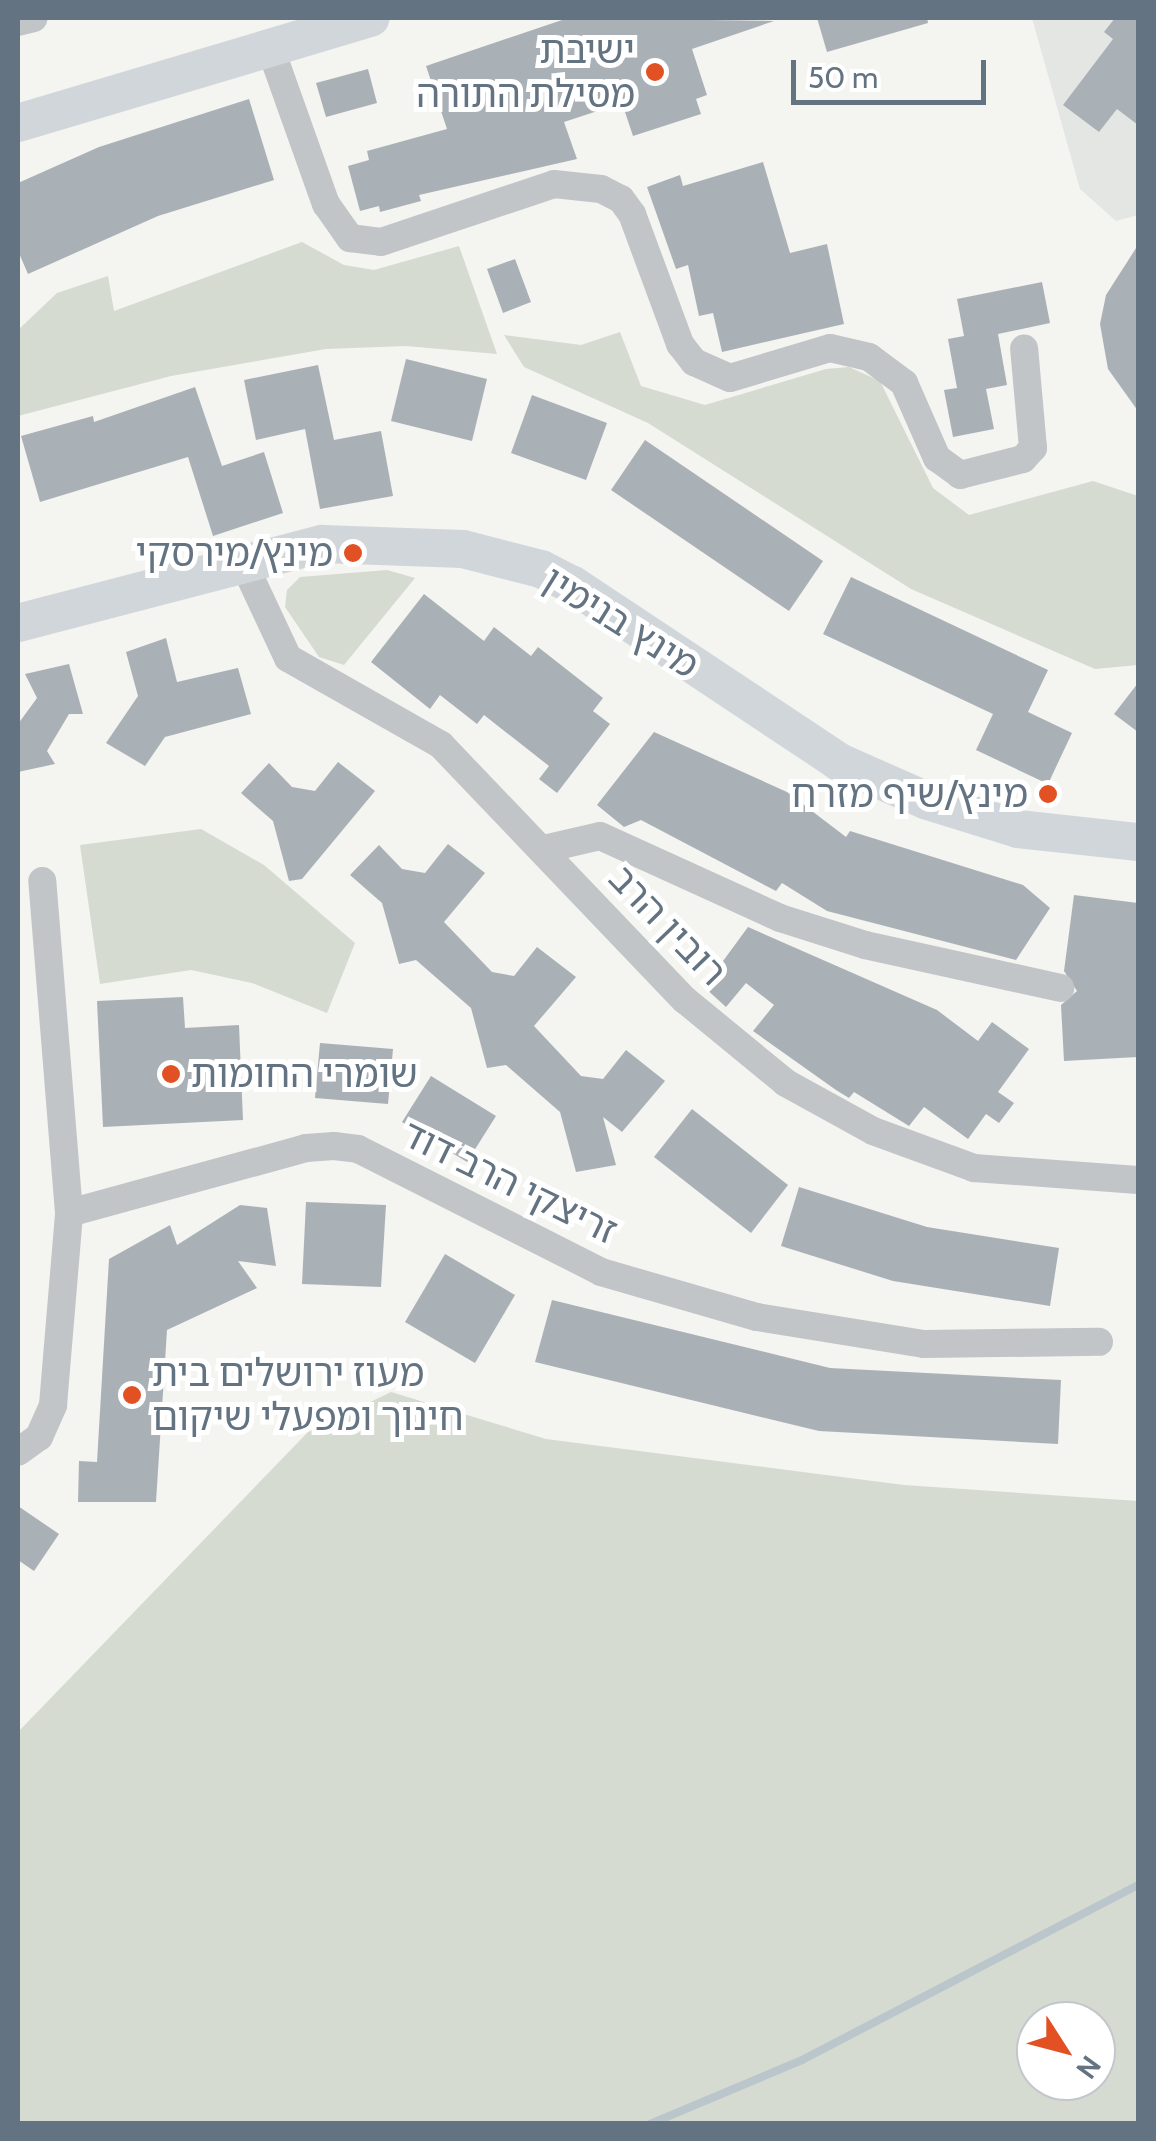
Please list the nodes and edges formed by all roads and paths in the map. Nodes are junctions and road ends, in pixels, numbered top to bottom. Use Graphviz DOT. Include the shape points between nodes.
graph roads {
  1 [pos="34,18"];
  2 [pos="370,18"];
  3 [pos="18,22"];
  4 [pos="270,46"];
  5 [pos="18,123"];
  6 [pos="1024,348"];
  7 [pos="243,562"];
  8 [pos="18,623"];
  9 [pos="1138,842"];
  10 [pos="544,849"];
  11 [pos="42,880"];
  12 [pos="1060,988"];
  13 [pos="1138,1180"];
  14 [pos="69,1213"];
  15 [pos="1099,1342"];
  16 [pos="18,1452"];
  1 -- 3 [label="street"];
  2 -- 4 [label="street"];
  4 -- 5 [label="street"];
  4 -- 6 [label="street" via="326,204 350,238 382,242 554,184 601,190 621,199 632,214 680,344 694,362 730,378 830,348 869,357 904,383 937,458 960,475 1023,459 1034,448"];
  7 -- 8 [label="street, מינץ בנימין"];
  7 -- 9 [label="street, מינץ בנימין" via="322,544 389,542 505,558 596,599 746,704 885,782 1018,829"];
  7 -- 10 [label="street, רובין הרב" via="288,658 441,745"];
  10 -- 12 [label="street" via="577,838 611,839 780,918 865,945"];
  10 -- 13 [label="street, רובין הרב" via="728,1041 824,1108 974,1168"];
  11 -- 14 [label="street"];
  14 -- 15 [label="street, זריצקי הרב דוד" via="306,1148 358,1149 601,1272 757,1318 924,1344"];
  14 -- 16 [label="street" via="53,1405 39,1437"];
}
